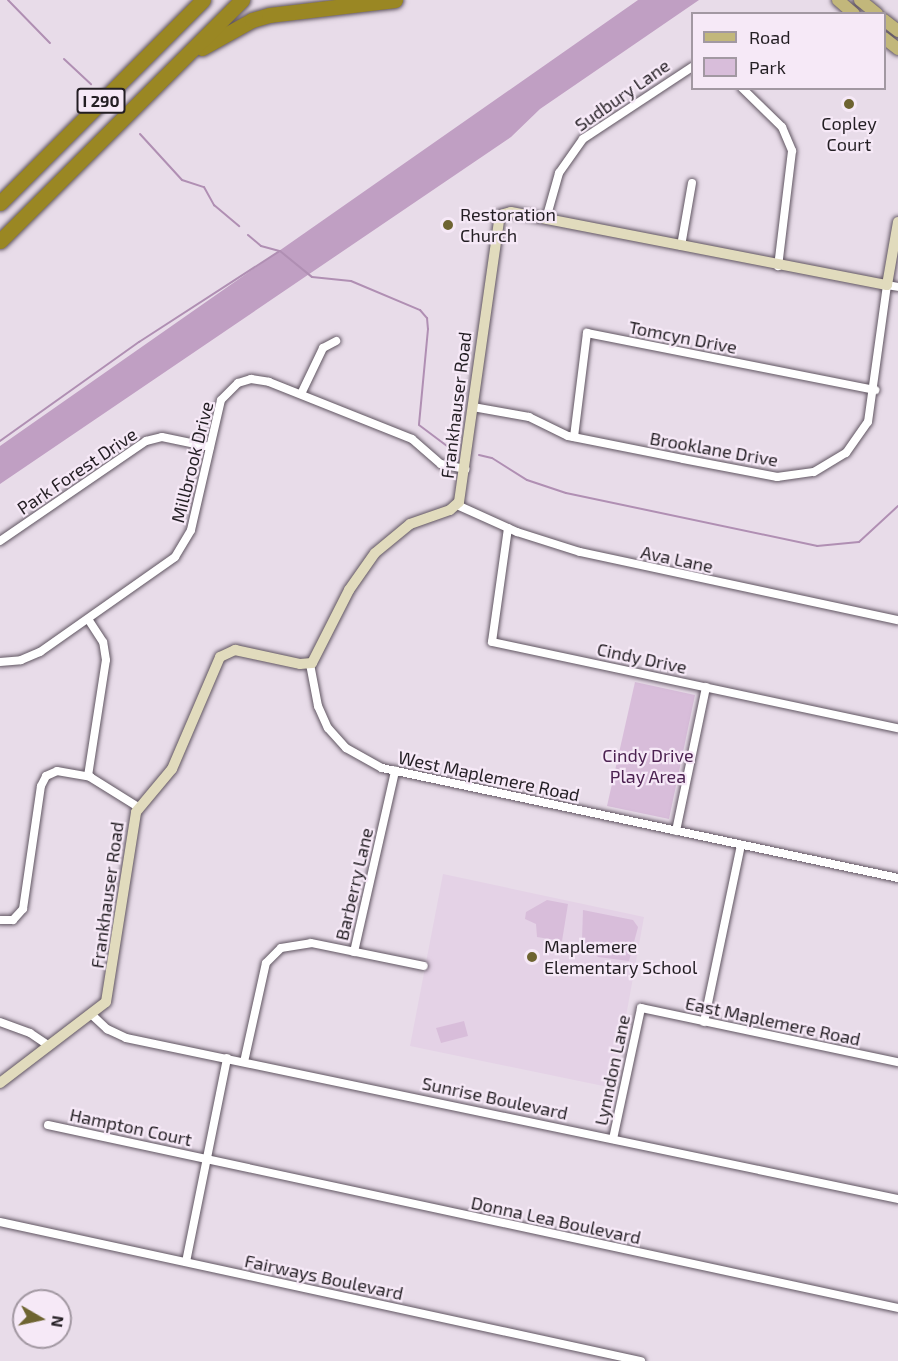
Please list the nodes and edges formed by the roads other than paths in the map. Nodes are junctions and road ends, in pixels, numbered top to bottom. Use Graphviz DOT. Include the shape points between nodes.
graph roads {
  1 [pos="189,0"];
  2 [pos="203,0"];
  3 [pos="242,0"];
  4 [pos="395,0"];
  5 [pos="838,0"];
  6 [pos="860,0"];
  7 [pos="852,12"];
  8 [pos="875,12"];
  9 [pos="886,21"];
  10 [pos="898,31"];
  11 [pos="162,39"];
  12 [pos="886,39"];
  13 [pos="898,49"];
  14 [pos="691,68"];
  15 [pos="168,73"];
  16 [pos="744,90"];
  17 [pos="692,183"];
  18 [pos="0,203"];
  19 [pos="546,219"];
  20 [pos="898,222"];
  21 [pos="0,241"];
  22 [pos="681,246"];
  23 [pos="778,266"];
  24 [pos="886,285"];
  25 [pos="898,287"];
  26 [pos="336,341"];
  27 [pos="875,390"];
  28 [pos="301,394"];
  29 [pos="473,406"];
  30 [pos="574,437"];
  31 [pos="210,447"];
  32 [pos="465,469"];
  33 [pos="457,505"];
  34 [pos="508,528"];
  35 [pos="0,541"];
  36 [pos="88,619"];
  37 [pos="898,620"];
  38 [pos="0,662"];
  39 [pos="310,664"];
  40 [pos="706,687"];
  41 [pos="898,728"];
  42 [pos="395,771"];
  43 [pos="88,776"];
  44 [pos="138,807"];
  45 [pos="676,831"];
  46 [pos="741,845"];
  47 [pos="898,878"];
  48 [pos="0,920"];
  49 [pos="354,952"];
  50 [pos="424,966"];
  51 [pos="641,1008"];
  52 [pos="92,1015"];
  53 [pos="0,1022"];
  54 [pos="704,1022"];
  55 [pos="49,1046"];
  56 [pos="227,1058"];
  57 [pos="244,1062"];
  58 [pos="898,1062"];
  59 [pos="0,1083"];
  60 [pos="48,1125"];
  61 [pos="613,1139"];
  62 [pos="207,1159"];
  63 [pos="898,1199"];
  64 [pos="0,1222"];
  65 [pos="186,1262"];
  66 [pos="898,1308"];
  67 [pos="641,1361"];
  1 -- 11 [label="highway"];
  2 -- 11 [label="highway, I 290"];
  3 -- 15 [label="highway, I 290"];
  4 -- 15 [label="highway" via="252,20 214,40"];
  5 -- 7 [label="main road"];
  6 -- 8 [label="main road"];
  9 -- 10 [label="main road"];
  11 -- 18 [label="highway, I 290"];
  12 -- 13 [label="main road"];
  14 -- 19 [label="street, Sudbury Lane" via="584,139 559,173"];
  15 -- 21 [label="highway, I 290"];
  16 -- 23 [label="street" via="782,127 792,151"];
  17 -- 22 [label="street"];
  19 -- 22 [label="street, Frankhauser Road"];
  19 -- 29 [label="street, Frankhauser Road" via="508,212 498,220"];
  20 -- 24 [label="street"];
  22 -- 23 [label="street, Frankhauser Road"];
  23 -- 24 [label="street, Frankhauser Road"];
  24 -- 25 [label="street, Frankhauser Road"];
  24 -- 27 [label="street, Brooklane Drive"];
  26 -- 28 [label="street" via="323,348"];
  27 -- 30 [label="street, Brooklane Drive" via="868,422 855,444 826,467 802,476 777,477"];
  27 -- 30 [label="street, Tomcyn Drive" via="587,333"];
  28 -- 31 [label="street, Millbrook Drive" via="260,380 238,383 221,400"];
  28 -- 32 [label="street, Millbrook Drive" via="412,439 441,464"];
  29 -- 30 [label="street, Brooklane Drive" via="529,417"];
  29 -- 32 [label="street, Frankhauser Road"];
  31 -- 35 [label="street, Park Forest Drive" via="162,437 146,441"];
  31 -- 36 [label="street, Millbrook Drive" via="191,530 182,549"];
  32 -- 33 [label="street, Frankhauser Road"];
  33 -- 34 [label="street, Ava Lane"];
  33 -- 39 [label="street, Frankhauser Road" via="410,524 375,554 349,590"];
  34 -- 37 [label="street, Ava Lane" via="603,558"];
  34 -- 40 [label="street, Cindy Drive" via="492,642"];
  36 -- 38 [label="street, Millbrook Drive" via="32,656"];
  36 -- 43 [label="street" via="103,642 106,660"];
  39 -- 42 [label="street, West Maplemere Road" via="318,706 336,739 369,763"];
  39 -- 44 [label="street, Frankhauser Road" via="235,650 222,655 172,769"];
  40 -- 41 [label="street, Cindy Drive"];
  40 -- 45 [label="street"];
  42 -- 45 [label="street, West Maplemere Road"];
  42 -- 49 [label="street, Barberry Lane"];
  43 -- 44 [label="street"];
  43 -- 48 [label="street" via="57,771 43,781 23,909 13,920"];
  44 -- 52 [label="street, Frankhauser Road" via="109,994"];
  45 -- 46 [label="street, West Maplemere Road"];
  46 -- 47 [label="street, West Maplemere Road"];
  46 -- 54 [label="street"];
  49 -- 50 [label="street"];
  49 -- 57 [label="street, Barberry Lane" via="306,942 274,952 266,963"];
  51 -- 54 [label="street, East Maplemere Road"];
  51 -- 61 [label="street, Lynndon Lane"];
  52 -- 55 [label="street, Frankhauser Road"];
  52 -- 56 [label="street, Sunrise Boulevard" via="107,1029 126,1038"];
  53 -- 55 [label="street" via="30,1033"];
  54 -- 58 [label="street, East Maplemere Road"];
  55 -- 59 [label="street, Frankhauser Road"];
  56 -- 57 [label="street, Sunrise Boulevard"];
  56 -- 62 [label="street"];
  57 -- 61 [label="street, Sunrise Boulevard"];
  60 -- 62 [label="street, Hampton Court"];
  61 -- 63 [label="street, Sunrise Boulevard"];
  62 -- 65 [label="street"];
  62 -- 66 [label="street, Donna Lea Boulevard"];
  64 -- 65 [label="street, Fairways Boulevard"];
  65 -- 67 [label="street, Fairways Boulevard"];
}
